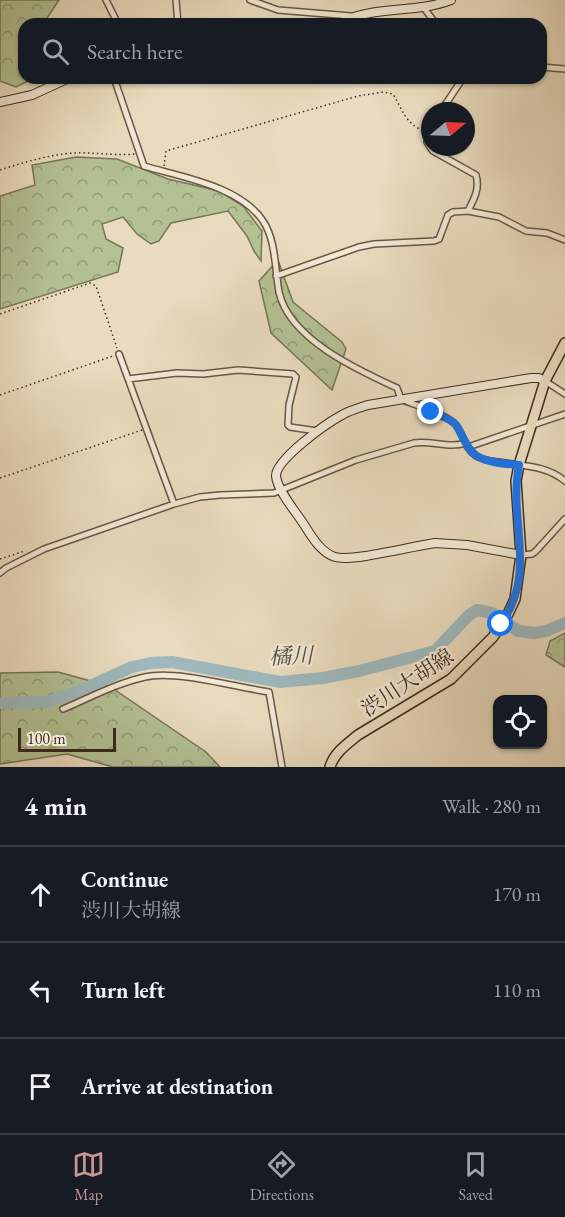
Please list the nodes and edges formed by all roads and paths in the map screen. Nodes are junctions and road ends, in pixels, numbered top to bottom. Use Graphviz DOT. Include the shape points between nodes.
graph roads {
  1 [pos="114,0"];
  2 [pos="176,0"];
  3 [pos="250,0"];
  4 [pos="451,0"];
  5 [pos="107,3"];
  6 [pos="424,8"];
  7 [pos="354,16"];
  8 [pos="116,18"];
  9 [pos="178,18"];
  10 [pos="350,18"];
  11 [pos="432,18"];
  12 [pos="547,68"];
  13 [pos="565,69"];
  14 [pos="55,84"];
  15 [pos="116,84"];
  16 [pos="459,84"];
  17 [pos="0,102"];
  18 [pos="447,102"];
  19 [pos="421,129"];
  20 [pos="139,153"];
  21 [pos="442,156"];
  22 [pos="0,170"];
  23 [pos="163,172"];
  24 [pos="468,212"];
  25 [pos="565,240"];
  26 [pos="276,276"];
  27 [pos="0,314"];
  28 [pos="565,344"];
  29 [pos="119,354"];
  30 [pos="128,379"];
  31 [pos="545,381"];
  32 [pos="565,394"];
  33 [pos="0,395"];
  34 [pos="401,399"];
  35 [pos="565,414"];
  36 [pos="530,427"];
  37 [pos="145,429"];
  38 [pos="319,432"];
  39 [pos="467,445"];
  40 [pos="519,465"];
  41 [pos="0,478"];
  42 [pos="565,480"];
  43 [pos="282,491"];
  44 [pos="174,504"];
  45 [pos="565,519"];
  46 [pos="28,550"];
  47 [pos="521,555"];
  48 [pos="0,559"];
  49 [pos="0,573"];
  50 [pos="63,709"];
  51 [pos="282,767"];
  52 [pos="330,767"];
  1 -- 5 [label="street"];
  2 -- 9 [label="street"];
  3 -- 7 [label="street" via="278,10"];
  4 -- 6 [label="street"];
  5 -- 8 [label="street"];
  6 -- 7 [label="street"];
  6 -- 11 [label="street"];
  7 -- 10 [label="street"];
  12 -- 13 [label="street"];
  14 -- 17 [label="street"];
  15 -- 20 [label="street"];
  16 -- 18 [label="street"];
  19 -- 23 [label="path" via="403,114 393,94 358,96 166,150"];
  20 -- 22 [label="path" via="76,153 36,158"];
  20 -- 23 [label="street" via="144,166"];
  21 -- 24 [label="street" via="476,175 477,193"];
  23 -- 26 [label="street" via="212,184 253,210 270,237"];
  24 -- 25 [label="street" via="499,217 526,231"];
  24 -- 26 [label="street" via="448,215 439,239 434,241 359,247"];
  26 -- 34 [label="street" via="280,296 299,326 341,361 397,388"];
  27 -- 29 [label="path" via="93,284"];
  28 -- 31 [label="main road"];
  29 -- 30 [label="street"];
  29 -- 33 [label="path"];
  30 -- 37 [label="street"];
  30 -- 38 [label="street" via="238,370 293,374 296,377 288,425"];
  31 -- 32 [label="street"];
  31 -- 34 [label="street" via="531,378"];
  31 -- 36 [label="main road"];
  34 -- 38 [label="street" via="353,409"];
  34 -- 39 [label="street" via="448,418"];
  35 -- 36 [label="street"];
  36 -- 39 [label="street"];
  36 -- 40 [label="main road"];
  37 -- 41 [label="path"];
  37 -- 44 [label="street"];
  38 -- 43 [label="street" via="278,468 276,476"];
  39 -- 40 [label="street" via="476,456 486,460"];
  39 -- 43 [label="street" via="414,443 356,460"];
  40 -- 42 [label="street" via="544,469"];
  40 -- 47 [label="main road" via="516,481"];
  43 -- 44 [label="street" via="210,496"];
  43 -- 47 [label="street" via="321,549 336,557 353,558 449,542"];
  44 -- 49 [label="street" via="44,549"];
  45 -- 47 [label="street" via="536,551"];
  46 -- 48 [label="path"];
  47 -- 52 [label="main road, 渋川大胡線" via="515,599 493,637 451,679 344,746"];
  50 -- 51 [label="street" via="109,689 165,675 269,692"];
}
